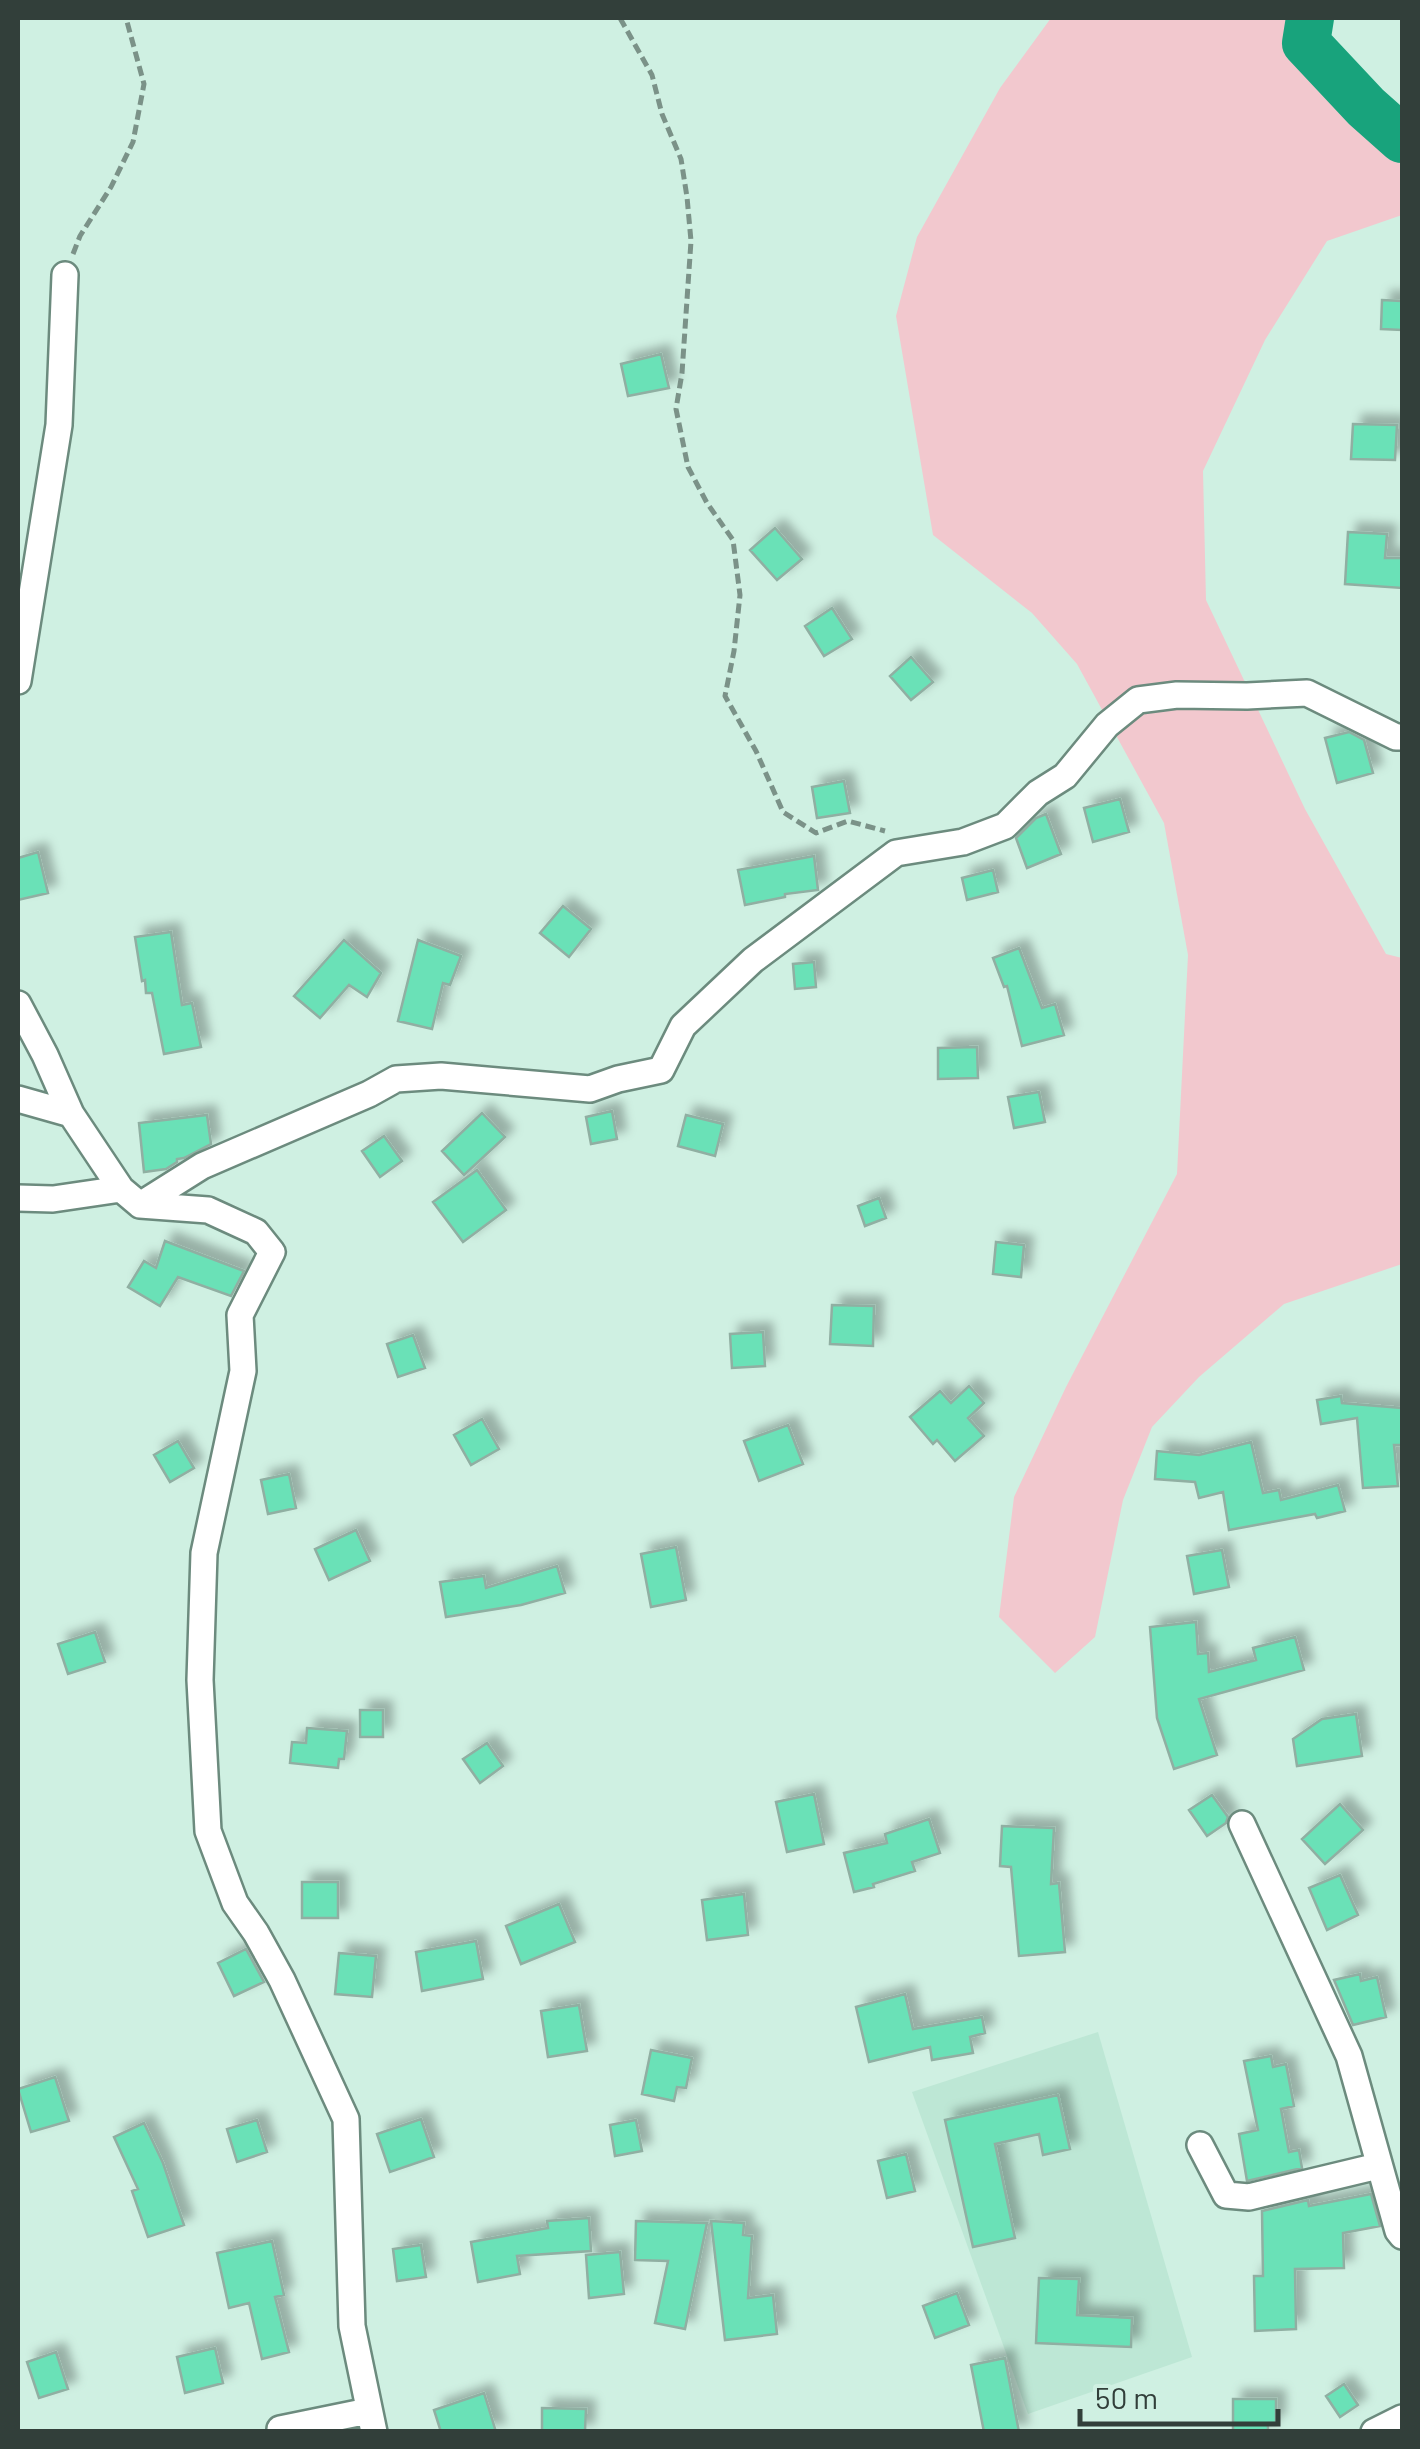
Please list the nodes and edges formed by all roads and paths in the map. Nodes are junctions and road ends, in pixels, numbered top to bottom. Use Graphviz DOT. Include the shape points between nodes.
graph roads {
  1 [pos="126,18"];
  2 [pos="620,18"];
  3 [pos="65,276"];
  4 [pos="18,682"];
  5 [pos="1402,738"];
  6 [pos="934,846"];
  7 [pos="18,1004"];
  8 [pos="18,1099"];
  9 [pos="72,1114"];
  10 [pos="130,1197"];
  11 [pos="18,1198"];
  12 [pos="1242,1824"];
  13 [pos="1200,2145"];
  14 [pos="1378,2166"];
  15 [pos="1402,2236"];
  16 [pos="1402,2418"];
  17 [pos="371,2421"];
  18 [pos="280,2432"];
  19 [pos="1374,2432"];
  1 -- 3 [label="path" via="144,84 133,142"];
  2 -- 6 [label="path" via="652,75 687,196 691,241 676,409 688,467 733,540 740,596 725,696 783,812 816,834 848,820"];
  3 -- 4 [label="street" via="59,425"];
  5 -- 6 [label="street" via="1307,692 1138,700 1005,826"];
  6 -- 10 [label="street" via="896,852 753,960 683,1026 661,1070 590,1088 441,1076 396,1079"];
  7 -- 9 [label="street"];
  8 -- 9 [label="street"];
  9 -- 10 [label="street"];
  10 -- 11 [label="street"];
  10 -- 17 [label="street" via="208,1210 256,1232 272,1252 240,1315 243,1371 204,1554 200,1680 208,1831 235,1904 282,1980 346,2119 352,2326"];
  12 -- 14 [label="street" via="1349,2056"];
  13 -- 14 [label="street" via="1226,2195 1249,2198"];
  14 -- 15 [label="street"];
  16 -- 19 [label="street"];
  17 -- 18 [label="street"];
}
